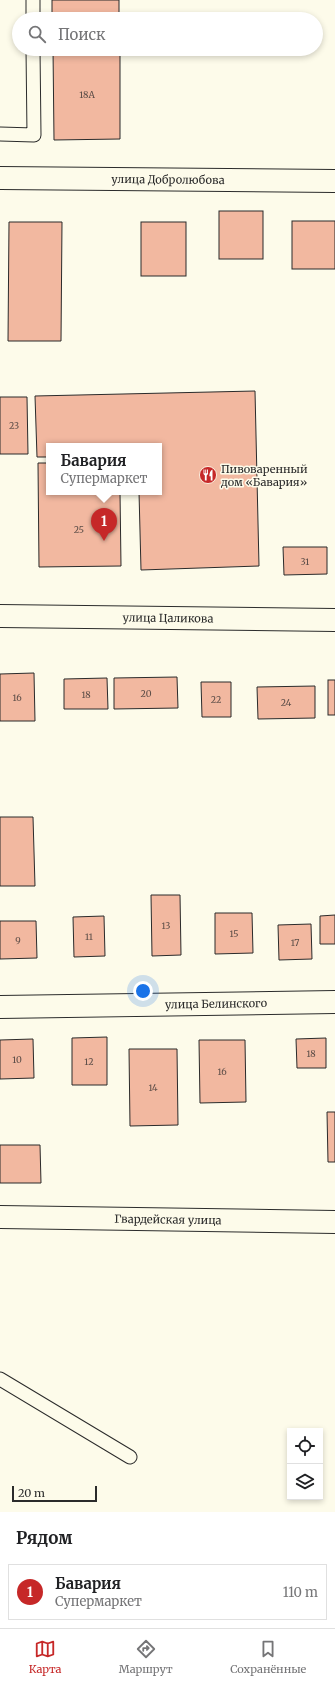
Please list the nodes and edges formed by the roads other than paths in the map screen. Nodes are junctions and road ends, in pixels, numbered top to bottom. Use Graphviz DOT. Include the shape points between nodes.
graph roads {
  1 [pos="33,0"];
  2 [pos="33,12"];
  3 [pos="33,56"];
  4 [pos="0,134"];
  5 [pos="0,178"];
  6 [pos="335,181"];
  7 [pos="0,616"];
  8 [pos="335,620"];
  9 [pos="335,1002"];
  10 [pos="0,1007"];
  11 [pos="0,1217"];
  12 [pos="335,1222"];
  13 [pos="0,1379"];
  14 [pos="130,1457"];
  1 -- 2 [label="lane"];
  3 -- 4 [label="lane" via="34,134"];
  5 -- 6 [label="street, улица Добролюбова"];
  7 -- 8 [label="street, улица Цаликова"];
  9 -- 10 [label="street, улица Белинского"];
  11 -- 12 [label="street, Гвардейская улица"];
  13 -- 14 [label="lane"];
}
